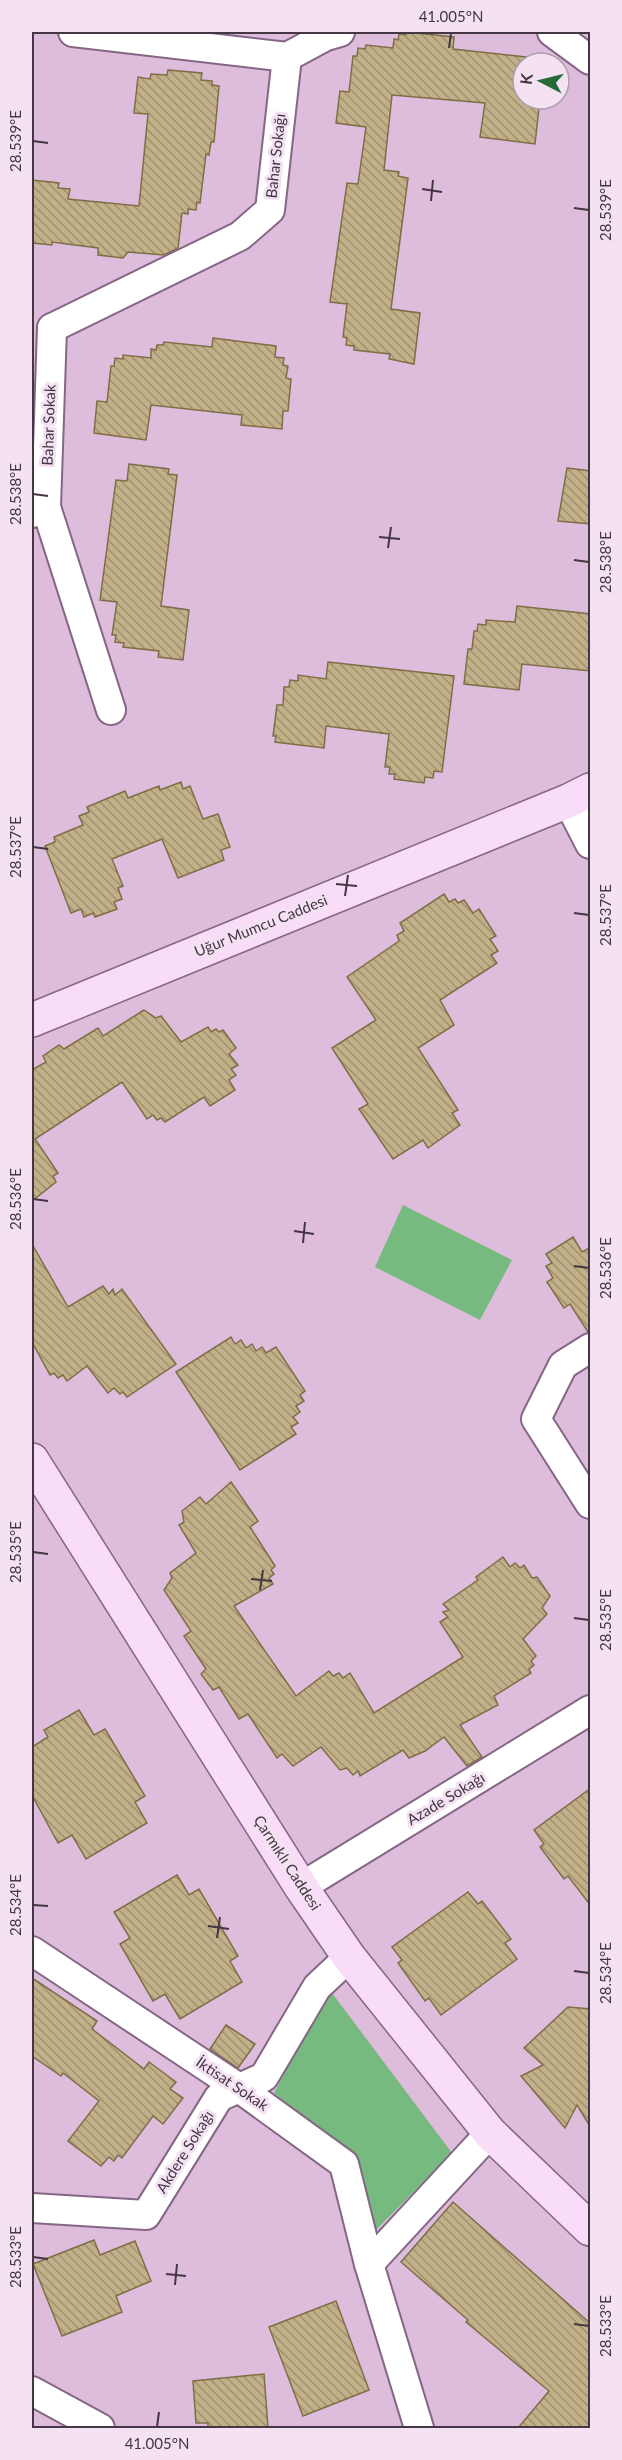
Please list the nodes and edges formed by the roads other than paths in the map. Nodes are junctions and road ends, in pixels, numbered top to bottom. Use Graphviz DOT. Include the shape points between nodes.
graph roads {
  1 [pos="73,32"];
  2 [pos="340,32"];
  3 [pos="552,32"];
  4 [pos="585,47"];
  5 [pos="287,57"];
  6 [pos="42,326"];
  7 [pos="39,510"];
  8 [pos="111,710"];
  9 [pos="579,795"];
  10 [pos="591,844"];
  11 [pos="32,1020"];
  12 [pos="591,1348"];
  13 [pos="32,1460"];
  14 [pos="591,1504"];
  15 [pos="591,1710"];
  16 [pos="301,1887"];
  17 [pos="32,1951"];
  18 [pos="349,1958"];
  19 [pos="239,2088"];
  20 [pos="490,2133"];
  21 [pos="32,2208"];
  22 [pos="591,2229"];
  23 [pos="369,2264"];
  24 [pos="32,2391"];
  25 [pos="100,2428"];
  26 [pos="419,2428"];
  1 -- 5 [label="street"];
  2 -- 5 [label="street"];
  3 -- 4 [label="street"];
  5 -- 6 [label="street, Bahar Sokağı" via="270,210 240,236"];
  6 -- 7 [label="street, Bahar Sokak"];
  7 -- 8 [label="street, Bahar Sokak"];
  9 -- 10 [label="street"];
  9 -- 11 [label="main road, Uğur Mumcu Caddesi"];
  12 -- 14 [label="street" via="563,1365 536,1419"];
  13 -- 16 [label="main road, Çarmıklı Caddesi"];
  15 -- 16 [label="street, Azade Sokağı"];
  16 -- 18 [label="main road, Çarmıklı Caddesi"];
  17 -- 19 [label="street, İktisat Sokak"];
  18 -- 19 [label="street, Akdere Sokağı" via="317,1987 264,2077"];
  18 -- 20 [label="main road, Çarmıklı Caddesi"];
  19 -- 21 [label="street, Akdere Sokağı" via="219,2097 146,2215"];
  19 -- 23 [label="street, İktisat Sokak" via="344,2164"];
  20 -- 22 [label="main road, Çarmıklı Caddesi"];
  20 -- 23 [label="street"];
  23 -- 26 [label="street, İktisat Sokak"];
  24 -- 25 [label="street"];
}
